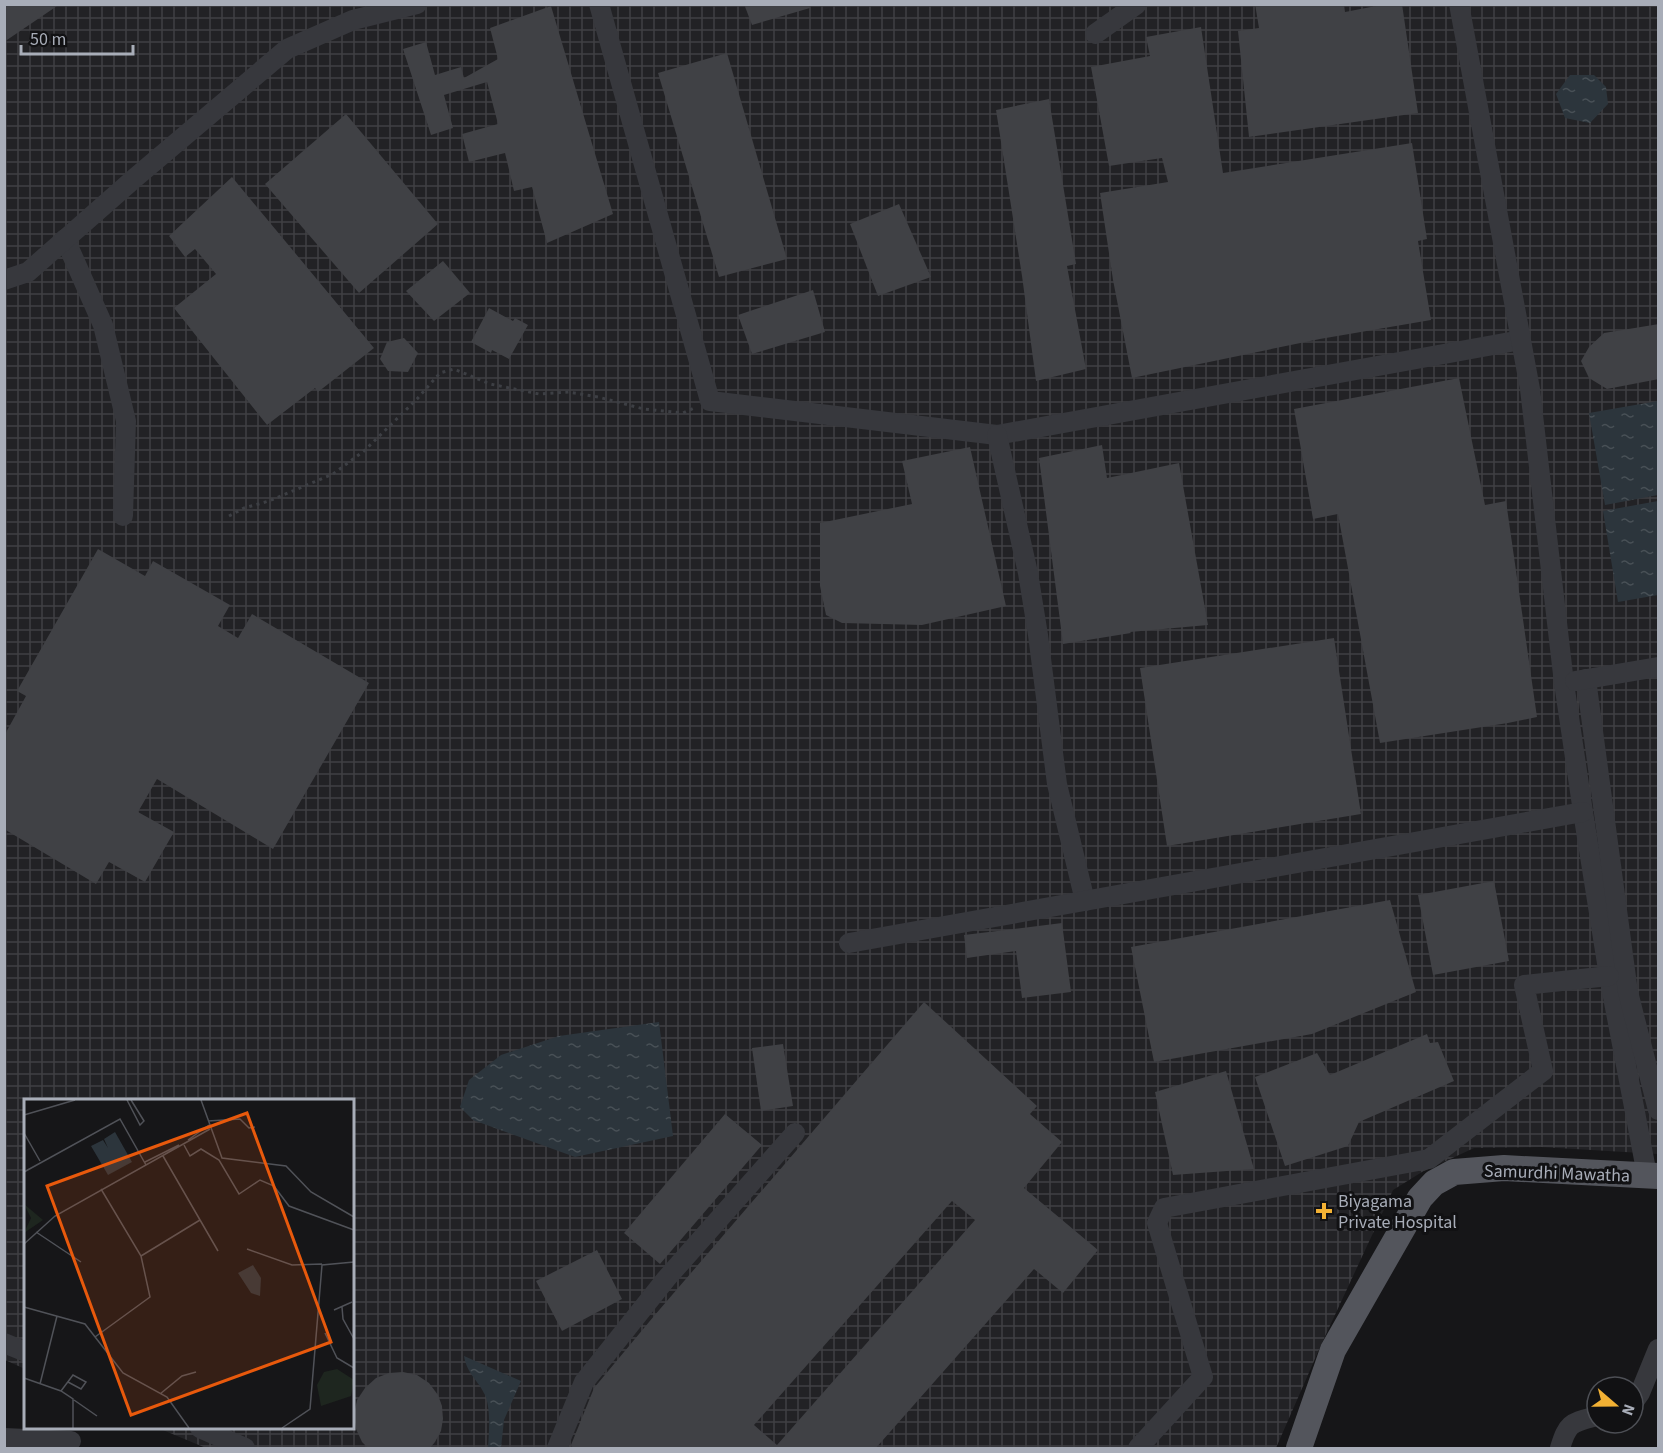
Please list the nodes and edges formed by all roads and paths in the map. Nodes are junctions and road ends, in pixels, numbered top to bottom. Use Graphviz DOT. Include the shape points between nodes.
graph roads {
  1 [pos="417,4"];
  2 [pos="598,4"];
  3 [pos="1137,4"];
  4 [pos="1459,4"];
  5 [pos="1095,34"];
  6 [pos="65,239"];
  7 [pos="4,280"];
  8 [pos="1521,340"];
  9 [pos="710,401"];
  10 [pos="997,435"];
  11 [pos="123,516"];
  12 [pos="229,516"];
  13 [pos="1659,667"];
  14 [pos="1586,680"];
  15 [pos="1564,683"];
  16 [pos="1583,812"];
  17 [pos="1085,901"];
  18 [pos="849,943"];
  19 [pos="1609,976"];
  20 [pos="1659,1110"];
  21 [pos="795,1133"];
  22 [pos="1653,1175"];
  23 [pos="4,1343"];
  24 [pos="1659,1349"];
  25 [pos="24,1351"];
  26 [pos="1645,1381"];
  27 [pos="1585,1419"];
  28 [pos="203,1429"];
  29 [pos="4,1438"];
  30 [pos="71,1441"];
  31 [pos="245,1449"];
  32 [pos="558,1449"];
  33 [pos="1138,1449"];
  34 [pos="1299,1449"];
  35 [pos="1560,1449"];
  1 -- 6 [label="street" via="353,20 287,49"];
  2 -- 9 [label="street"];
  3 -- 5 [label="street"];
  4 -- 8 [label="street"];
  6 -- 7 [label="street" via="28,272"];
  6 -- 11 [label="street" via="103,325 126,421"];
  8 -- 10 [label="street"];
  8 -- 15 [label="street"];
  9 -- 10 [label="street"];
  9 -- 12 [label="path" via="683,413 644,409 569,392 539,394 490,384 454,369 440,373 364,451 333,474"];
  10 -- 17 [label="street" via="1028,573 1057,784"];
  13 -- 14 [label="street"];
  14 -- 15 [label="street"];
  14 -- 20 [label="street" via="1628,992"];
  15 -- 16 [label="street"];
  16 -- 17 [label="street"];
  16 -- 19 [label="street"];
  17 -- 18 [label="street"];
  19 -- 22 [label="street"];
  19 -- 33 [label="street" via="1524,986 1543,1071 1430,1160 1164,1208 1157,1223 1203,1377"];
  21 -- 32 [label="street" via="666,1279 584,1382"];
  22 -- 34 [label="main road, Samurdhi Mawatha" via="1504,1168 1454,1172 1434,1183 1420,1198 1333,1350"];
  23 -- 25 [label="street"];
  24 -- 26 [label="street"];
  27 -- 35 [label="street" via="1568,1428"];
  28 -- 31 [label="street"];
  29 -- 30 [label="street"];
}
